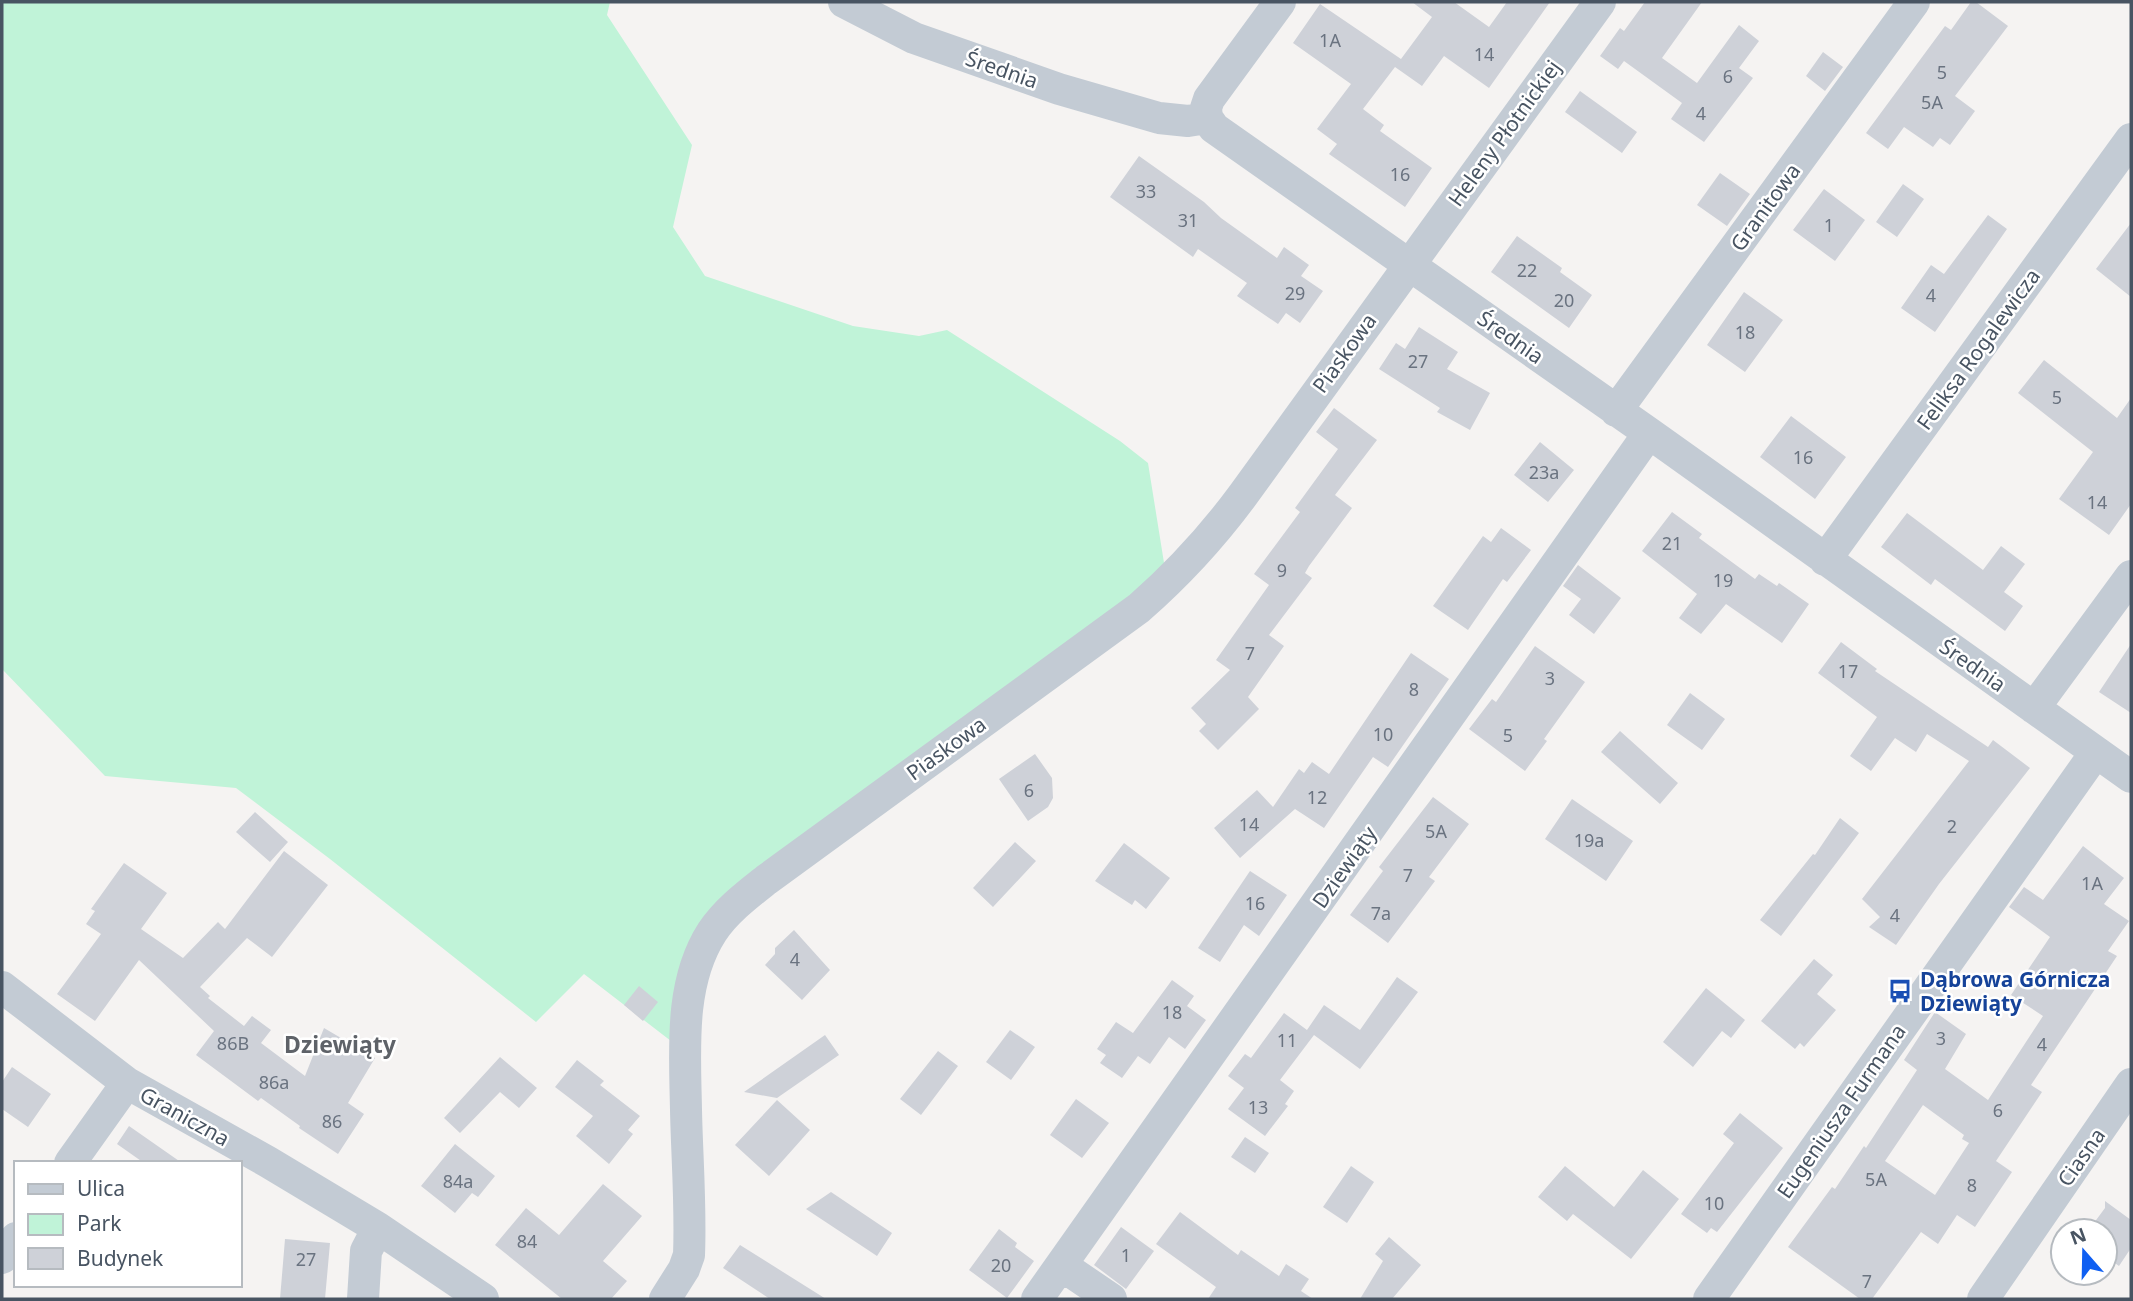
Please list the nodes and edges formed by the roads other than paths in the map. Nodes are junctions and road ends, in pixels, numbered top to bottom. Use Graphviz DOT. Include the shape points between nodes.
graph roads {
  1 [pos="844,2"];
  2 [pos="1280,2"];
  3 [pos="1600,2"];
  4 [pos="1914,2"];
  5 [pos="1207,118"];
  6 [pos="2131,139"];
  7 [pos="1409,265"];
  8 [pos="1616,411"];
  9 [pos="1649,433"];
  10 [pos="1825,559"];
  11 [pos="2131,576"];
  12 [pos="2034,708"];
  13 [pos="2096,752"];
  14 [pos="2131,777"];
  15 [pos="2,987"];
  16 [pos="127,1083"];
  17 [pos="2131,1084"];
  18 [pos="71,1161"];
  19 [pos="378,1228"];
  20 [pos="14,1241"];
  21 [pos="2,1258"];
  22 [pos="1061,1265"];
  23 [pos="363,1299"];
  24 [pos="483,1299"];
  25 [pos="665,1299"];
  26 [pos="1037,1299"];
  27 [pos="1111,1299"];
  28 [pos="1709,1299"];
  29 [pos="1983,1299"];
  1 -- 5 [label="street, Średnia" via="915,38 1059,89 1159,118"];
  2 -- 5 [label="street" via="1209,99"];
  3 -- 7 [label="street, Heleny Płotnickiej"];
  4 -- 8 [label="street, Granitowa"];
  5 -- 7 [label="street, Średnia" via="1214,128"];
  6 -- 10 [label="street, Feliksa Rogalewicza"];
  7 -- 8 [label="street, Średnia"];
  7 -- 25 [label="street, Piaskowa" via="1220,526 1170,581 766,880 738,902 712,932 698,960 688,999 689,1255"];
  8 -- 9 [label="street, Średnia"];
  9 -- 10 [label="street, Średnia"];
  9 -- 22 [label="street, Dziewiąty"];
  10 -- 12 [label="street, Średnia"];
  11 -- 12 [label="street"];
  12 -- 13 [label="street, Średnia"];
  13 -- 14 [label="street, Średnia"];
  13 -- 28 [label="street, Eugeniusza Furmana"];
  15 -- 16 [label="street, Graniczna"];
  16 -- 18 [label="street"];
  16 -- 19 [label="street, Graniczna"];
  17 -- 29 [label="street, Ciasna"];
  19 -- 23 [label="street" via="366,1251"];
  19 -- 24 [label="street, Graniczna"];
  20 -- 21 [label="street"];
  22 -- 26 [label="street, Dziewiąty"];
  22 -- 27 [label="street"];
}
